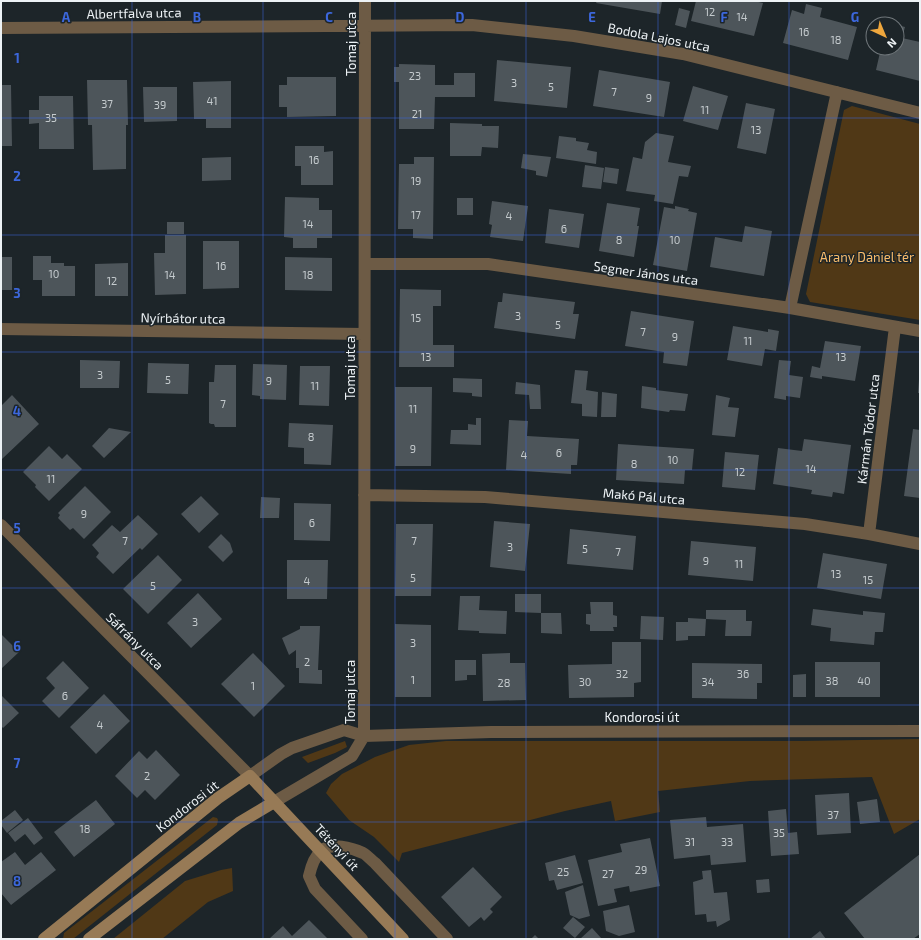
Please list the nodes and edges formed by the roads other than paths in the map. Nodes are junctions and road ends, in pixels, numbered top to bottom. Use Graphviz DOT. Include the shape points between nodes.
graph roads {
  1 [pos="365,1"];
  2 [pos="364,24"];
  3 [pos="1,28"];
  4 [pos="837,92"];
  5 [pos="920,113"];
  6 [pos="365,264"];
  7 [pos="790,308"];
  8 [pos="895,327"];
  9 [pos="1,329"];
  10 [pos="920,331"];
  11 [pos="364,334"];
  12 [pos="364,495"];
  13 [pos="1,525"];
  14 [pos="869,534"];
  15 [pos="920,544"];
  16 [pos="920,730"];
  17 [pos="364,736"];
  18 [pos="250,776"];
  19 [pos="274,802"];
  20 [pos="321,851"];
  21 [pos="44,939"];
  22 [pos="89,939"];
  23 [pos="362,939"];
  24 [pos="403,939"];
  25 [pos="446,939"];
  1 -- 2 [label="street, Tomaj utca"];
  2 -- 3 [label="street, Albertfalva utca"];
  2 -- 4 [label="street, Bodola Lajos utca" via="472,25 574,36 683,54"];
  2 -- 6 [label="street, Tomaj utca"];
  4 -- 5 [label="street, Bodola Lajos utca"];
  4 -- 7 [label="street"];
  6 -- 7 [label="street, Segner János utca" via="488,264"];
  6 -- 11 [label="street, Tomaj utca"];
  7 -- 8 [label="street, Segner János utca"];
  8 -- 10 [label="street, Segner János utca"];
  8 -- 14 [label="street, Kármán Tódor utca"];
  9 -- 11 [label="street, Nyírbátor utca"];
  11 -- 12 [label="street, Tomaj utca"];
  12 -- 14 [label="street, Makó Pál utca" via="485,497 805,524"];
  12 -- 17 [label="street, Tomaj utca"];
  13 -- 18 [label="street, Sáfrány utca"];
  14 -- 15 [label="street, Makó Pál utca"];
  16 -- 17 [label="street, Kondorosi út" via="491,732"];
  17 -- 18 [label="street, Kondorosi út" via="344,730 292,748"];
  17 -- 19 [label="street" via="352,756"];
  18 -- 19 [label="street, Tétényi út"];
  18 -- 21 [label="street, Kondorosi út" via="218,798"];
  19 -- 20 [label="street, Tétényi út"];
  19 -- 22 [label="street" via="239,822"];
  20 -- 23 [label="street" via="313,863 309,876 315,888"];
  20 -- 24 [label="street, Tétényi út"];
  20 -- 25 [label="street" via="332,846 347,847 363,853"];
}
